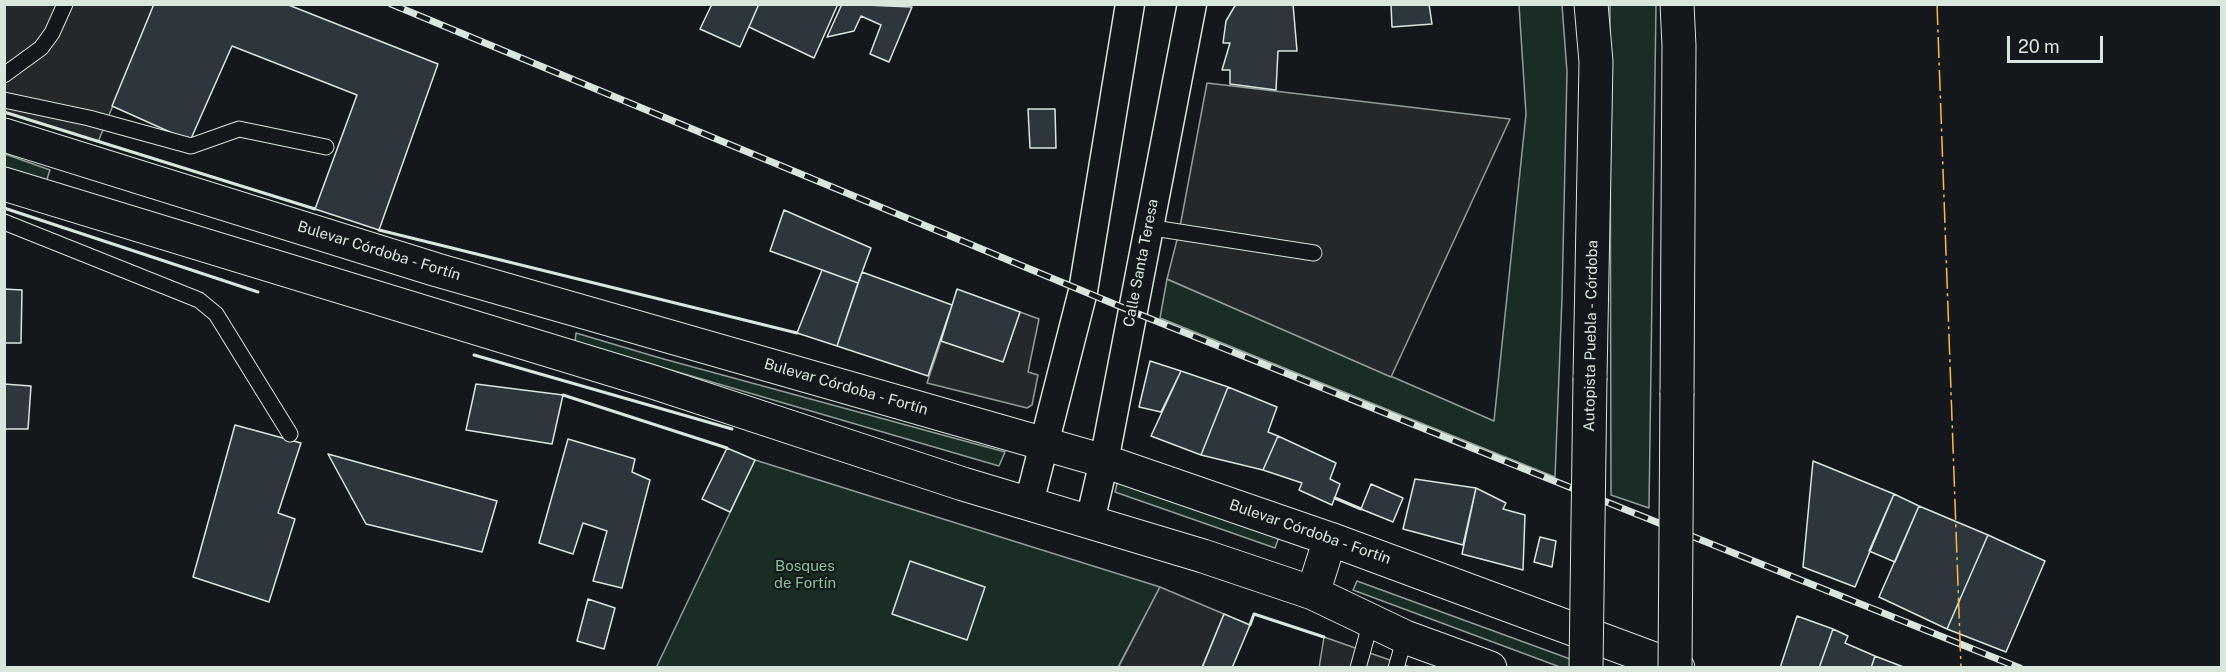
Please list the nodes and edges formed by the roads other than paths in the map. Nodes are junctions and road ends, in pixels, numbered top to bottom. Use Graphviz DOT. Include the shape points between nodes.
graph roads {
  1 [pos="65,4"];
  2 [pos="1130,4"];
  3 [pos="1192,4"];
  4 [pos="1591,4"];
  5 [pos="1677,4"];
  6 [pos="4,75"];
  7 [pos="4,100"];
  8 [pos="5,135"];
  9 [pos="326,147"];
  10 [pos="12,186"];
  11 [pos="4,222"];
  12 [pos="1147,227"];
  13 [pos="1314,254"];
  14 [pos="290,434"];
  15 [pos="1046,445"];
  16 [pos="1104,461"];
  17 [pos="1029,503"];
  18 [pos="1090,521"];
  19 [pos="1330,538"];
  20 [pos="1313,593"];
  21 [pos="1371,621"];
  22 [pos="1405,637"];
  23 [pos="1358,668"];
  24 [pos="1396,668"];
  25 [pos="1490,668"];
  26 [pos="1586,668"];
  27 [pos="1677,668"];
  1 -- 6 [label="lane" via="41,48"];
  2 -- 15 [label="street" via="1083,291"];
  3 -- 12 [label="street, Calle Santa Teresa"];
  4 -- 26 [label="main road, Autopista Puebla - Córdoba, bridge" via="1596,62"];
  5 -- 27 [label="main road, bridge"];
  7 -- 9 [label="lane" via="191,146 239,129"];
  8 -- 15 [label="main road, Bulevar Córdoba - Fortín" via="437,270"];
  10 -- 17 [label="main road"];
  11 -- 14 [label="lane" via="199,300 216,314"];
  12 -- 13 [label="lane"];
  12 -- 16 [label="street, Calle Santa Teresa"];
  15 -- 16 [label="main road, Bulevar Córdoba - Fortín"];
  15 -- 17 [label="street"];
  16 -- 18 [label="street, Calle Santa Teresa"];
  16 -- 19 [label="main road, Bulevar Córdoba - Fortín"];
  17 -- 18 [label="main road"];
  18 -- 20 [label="main road"];
  19 -- 20 [label="main road"];
  19 -- 27 [label="main road, Bulevar Córdoba - Fortín"];
  20 -- 21 [label="main road"];
  21 -- 22 [label="main road"];
  21 -- 23 [label="lane"];
  22 -- 24 [label="lane"];
  22 -- 25 [label="main road"];
}
